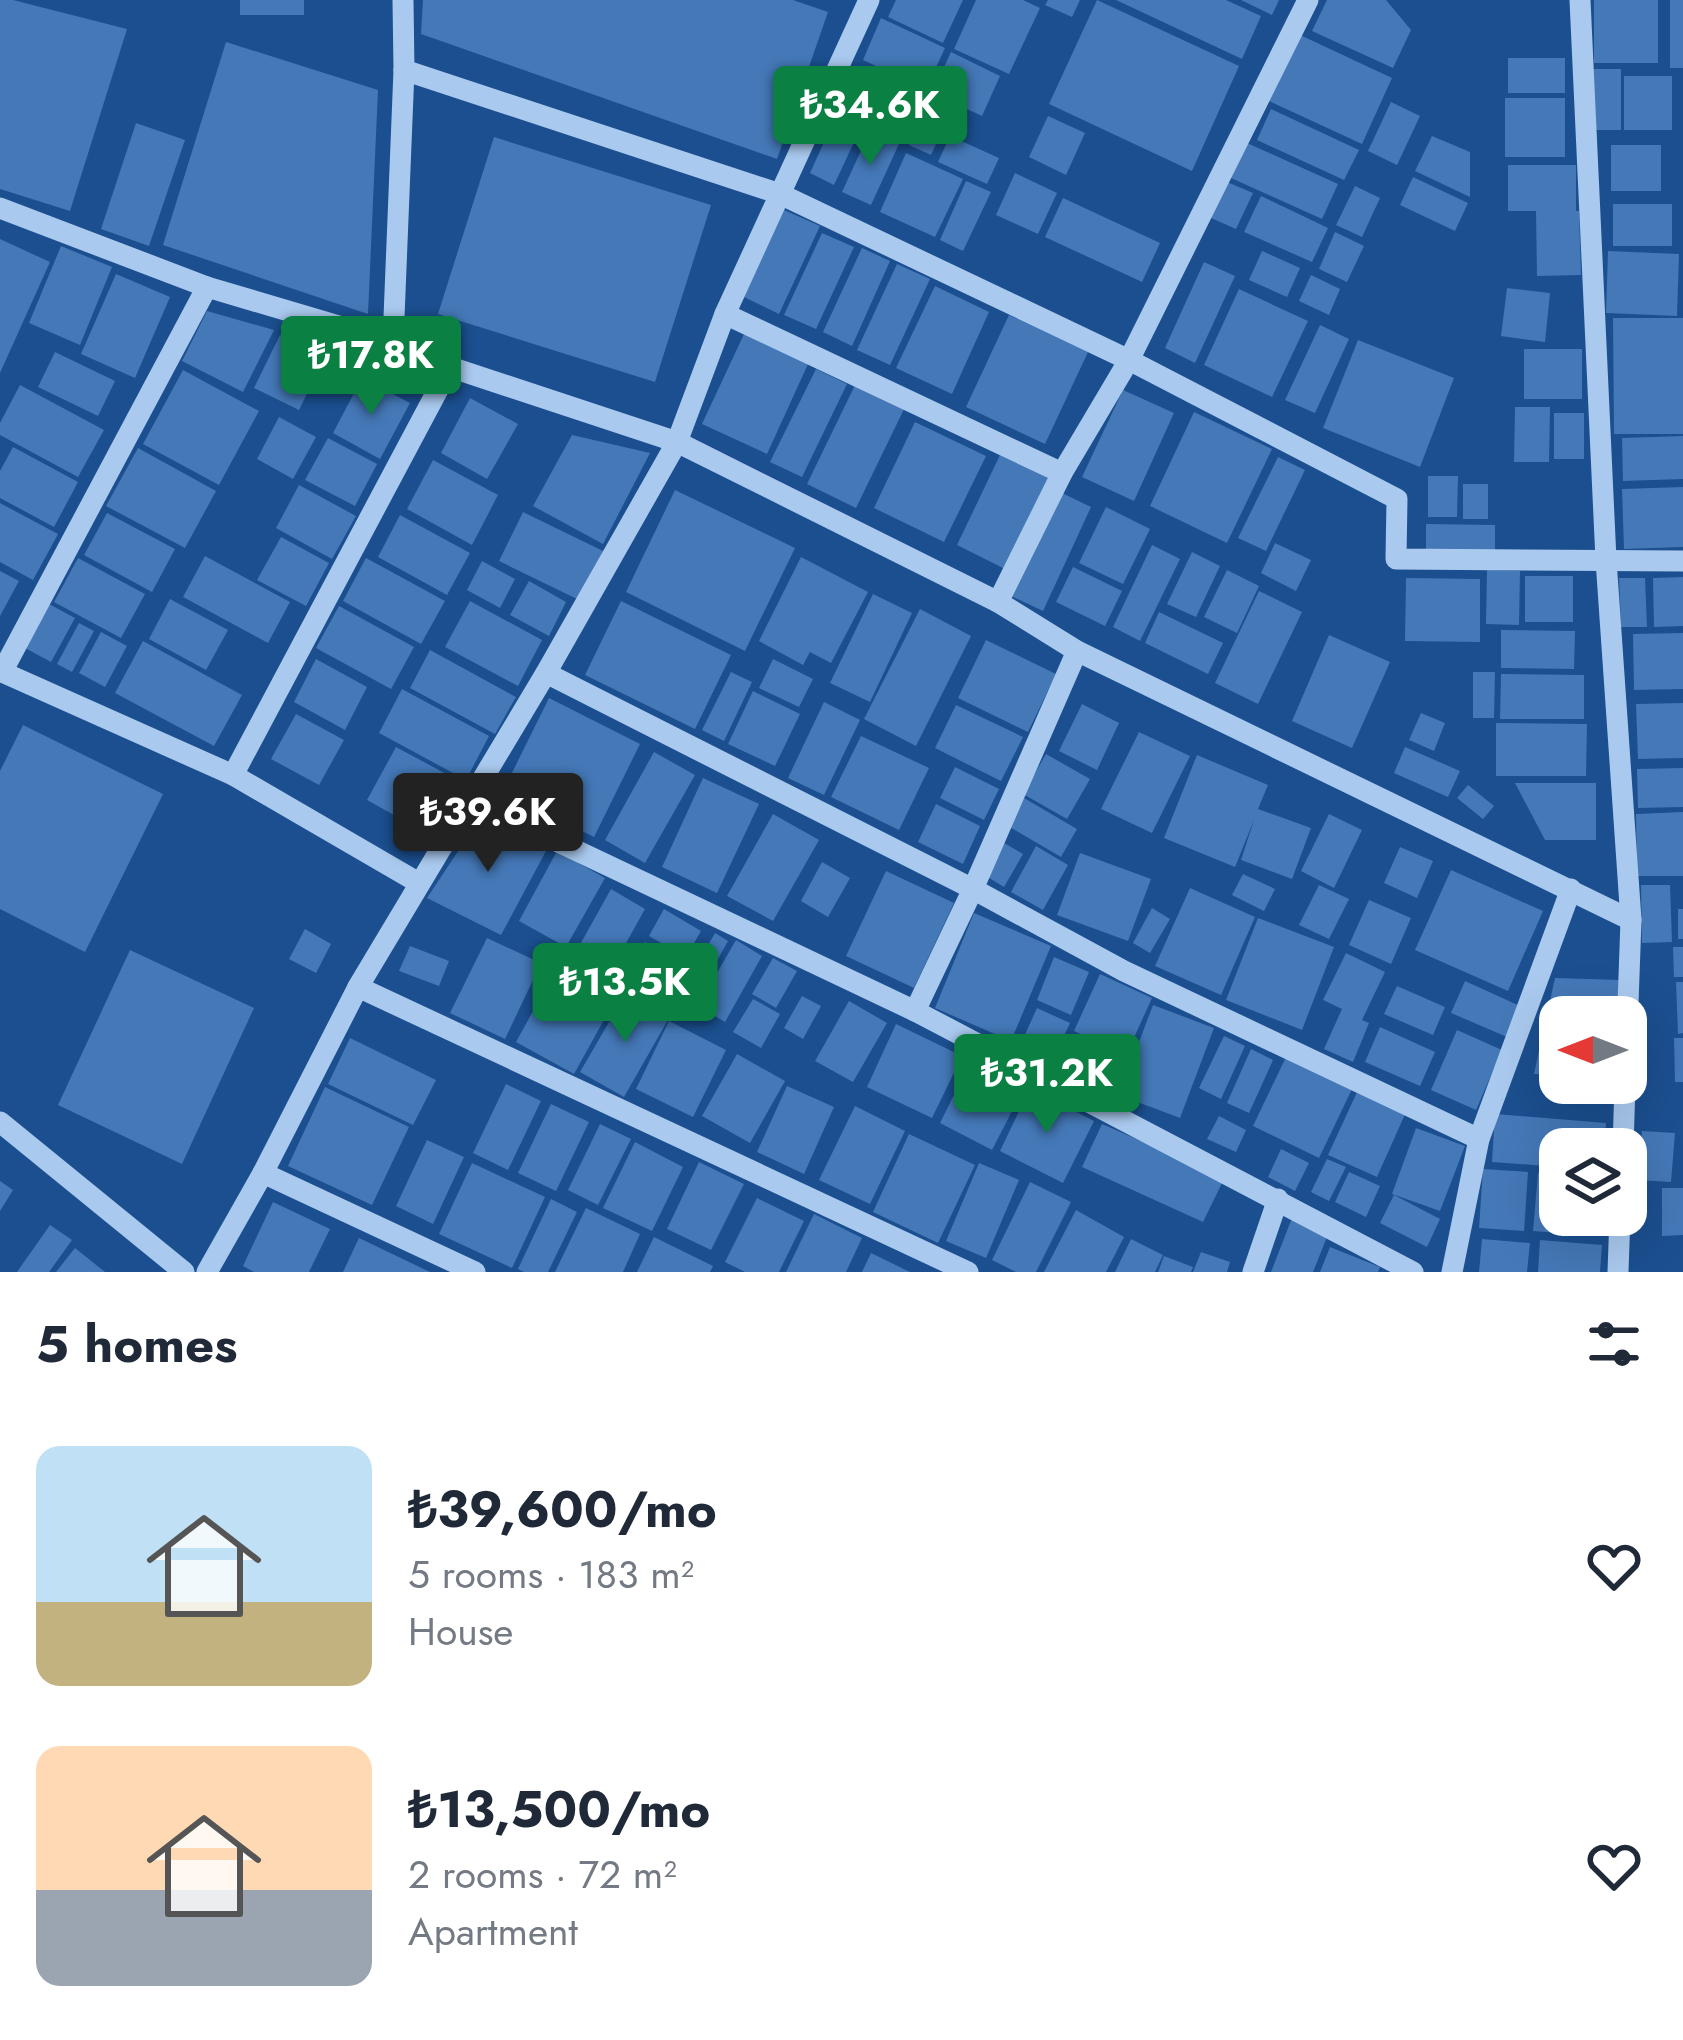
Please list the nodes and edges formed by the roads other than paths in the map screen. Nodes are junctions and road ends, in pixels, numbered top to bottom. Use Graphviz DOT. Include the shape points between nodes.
graph roads {
  1 [pos="403,0"];
  2 [pos="869,0"];
  3 [pos="1308,0"];
  4 [pos="1580,0"];
  5 [pos="404,70"];
  6 [pos="780,194"];
  7 [pos="0,208"];
  8 [pos="207,287"];
  9 [pos="724,314"];
  10 [pos="393,342"];
  11 [pos="1129,360"];
  12 [pos="450,367"];
  13 [pos="676,442"];
  14 [pos="1063,473"];
  15 [pos="1606,560"];
  16 [pos="1683,561"];
  17 [pos="998,602"];
  18 [pos="1077,651"];
  19 [pos="1,672"];
  20 [pos="546,674"];
  21 [pos="233,775"];
  22 [pos="470,800"];
  23 [pos="418,884"];
  24 [pos="973,889"];
  25 [pos="1571,889"];
  26 [pos="1631,920"];
  27 [pos="358,987"];
  28 [pos="1628,996"];
  29 [pos="915,1011"];
  30 [pos="0,1122"];
  31 [pos="1480,1139"];
  32 [pos="262,1173"];
  33 [pos="1278,1199"];
  34 [pos="1619,1236"];
  35 [pos="184,1272"];
  36 [pos="207,1272"];
  37 [pos="475,1272"];
  38 [pos="968,1272"];
  39 [pos="1253,1272"];
  40 [pos="1412,1272"];
  41 [pos="1452,1272"];
  42 [pos="1618,1272"];
  1 -- 5 [label="street"];
  2 -- 6 [label="street"];
  3 -- 11 [label="street"];
  4 -- 15 [label="street"];
  5 -- 6 [label="street"];
  5 -- 10 [label="street"];
  6 -- 9 [label="street"];
  6 -- 11 [label="street"];
  7 -- 8 [label="street"];
  8 -- 10 [label="street"];
  8 -- 19 [label="street"];
  9 -- 13 [label="street"];
  9 -- 14 [label="street"];
  10 -- 12 [label="street"];
  11 -- 14 [label="street"];
  11 -- 15 [label="street" via="1397,499 1396,559"];
  12 -- 13 [label="street"];
  12 -- 21 [label="street"];
  13 -- 17 [label="street"];
  13 -- 20 [label="street"];
  14 -- 17 [label="street"];
  15 -- 16 [label="street"];
  15 -- 26 [label="street"];
  17 -- 18 [label="street"];
  18 -- 24 [label="street"];
  18 -- 25 [label="street"];
  19 -- 21 [label="street"];
  20 -- 22 [label="street"];
  20 -- 24 [label="street"];
  21 -- 23 [label="street"];
  22 -- 23 [label="street"];
  22 -- 29 [label="street"];
  23 -- 27 [label="street"];
  24 -- 29 [label="street"];
  24 -- 31 [label="street" via="1124,971"];
  25 -- 26 [label="street"];
  25 -- 31 [label="street"];
  26 -- 28 [label="street"];
  27 -- 32 [label="street"];
  27 -- 38 [label="street"];
  29 -- 33 [label="street"];
  30 -- 35 [label="street"];
  31 -- 41 [label="street"];
  32 -- 36 [label="street"];
  32 -- 37 [label="street"];
  33 -- 39 [label="street"];
  33 -- 40 [label="street"];
  34 -- 42 [label="street"];
}
